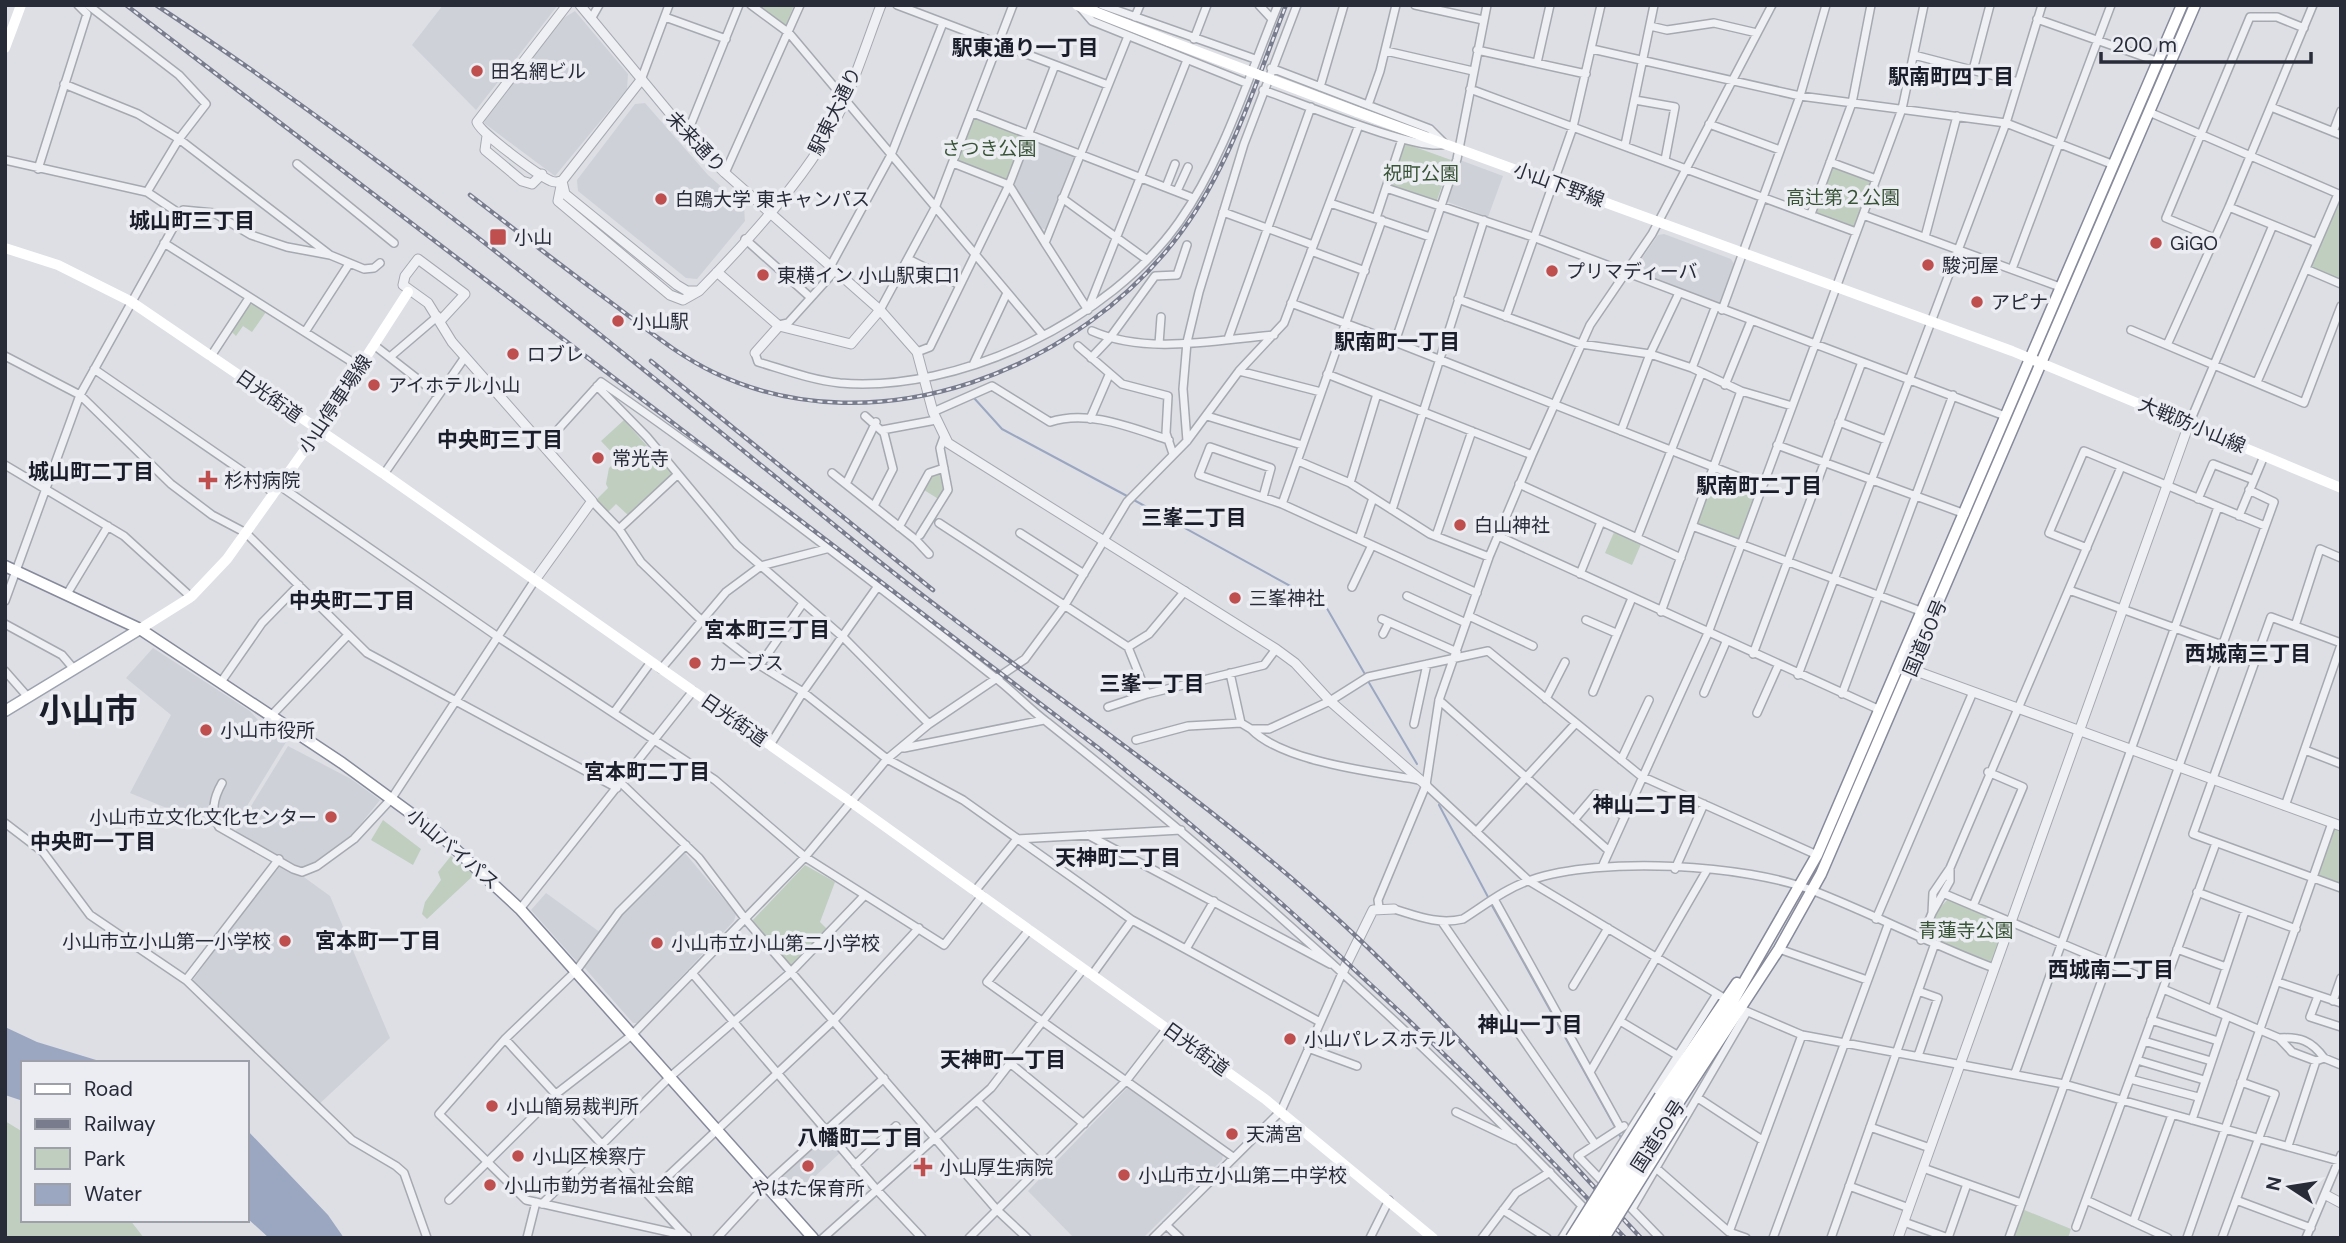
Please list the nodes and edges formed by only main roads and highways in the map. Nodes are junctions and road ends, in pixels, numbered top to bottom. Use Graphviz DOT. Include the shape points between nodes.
graph roads {
  1 [pos="21,5"];
  2 [pos="2182,5"];
  3 [pos="2195,5"];
  4 [pos="1082,6"];
  5 [pos="5,48"];
  6 [pos="5,248"];
  7 [pos="413,293"];
  8 [pos="2031,358"];
  9 [pos="2043,363"];
  10 [pos="319,430"];
  11 [pos="2341,488"];
  12 [pos="5,566"];
  13 [pos="140,629"];
  14 [pos="1906,667"];
  15 [pos="5,710"];
  16 [pos="1732,1003"];
  17 [pos="1671,1105"];
  18 [pos="813,1238"];
  19 [pos="1433,1238"];
  20 [pos="1571,1238"];
  21 [pos="1581,1238"];
  22 [pos="1592,1238"];
  23 [pos="1604,1238"];
  1 -- 5 [label="main road"];
  2 -- 8 [label="main road, 国道50号"];
  3 -- 9 [label="main road, 国道50号"];
  4 -- 8 [label="main road, 小山下野線, bridge" via="1357,112"];
  6 -- 10 [label="main road, 日光街道" via="58,265 130,301"];
  7 -- 10 [label="main road, 小山停車場線"];
  8 -- 9 [label="main road, 小山下野線"];
  8 -- 14 [label="main road, 国道50号" via="1923,612"];
  9 -- 11 [label="main road, 大戦防小山線"];
  9 -- 14 [label="main road, 国道50号"];
  10 -- 13 [label="main road, 小山停車場線" via="216,573 191,597"];
  10 -- 19 [label="main road, 日光街道" via="1167,1028 1281,1111"];
  12 -- 13 [label="main road, 小山バイパス"];
  13 -- 15 [label="main road"];
  13 -- 18 [label="main road, 小山バイパス" via="392,798 480,868"];
  14 -- 16 [label="main road, 国道50号" via="1880,710 1817,855"];
  14 -- 16 [label="main road, 国道50号" via="1812,890 1779,949"];
  16 -- 17 [label="main road, 国道50号"];
  16 -- 17 [label="main road, 国道50号" via="1718,1044"];
  17 -- 20 [label="main road, bridge"];
  17 -- 21 [label="main road, 国道50号, bridge"];
  17 -- 22 [label="main road, 国道50号, bridge"];
  17 -- 23 [label="main road, bridge"];
}
